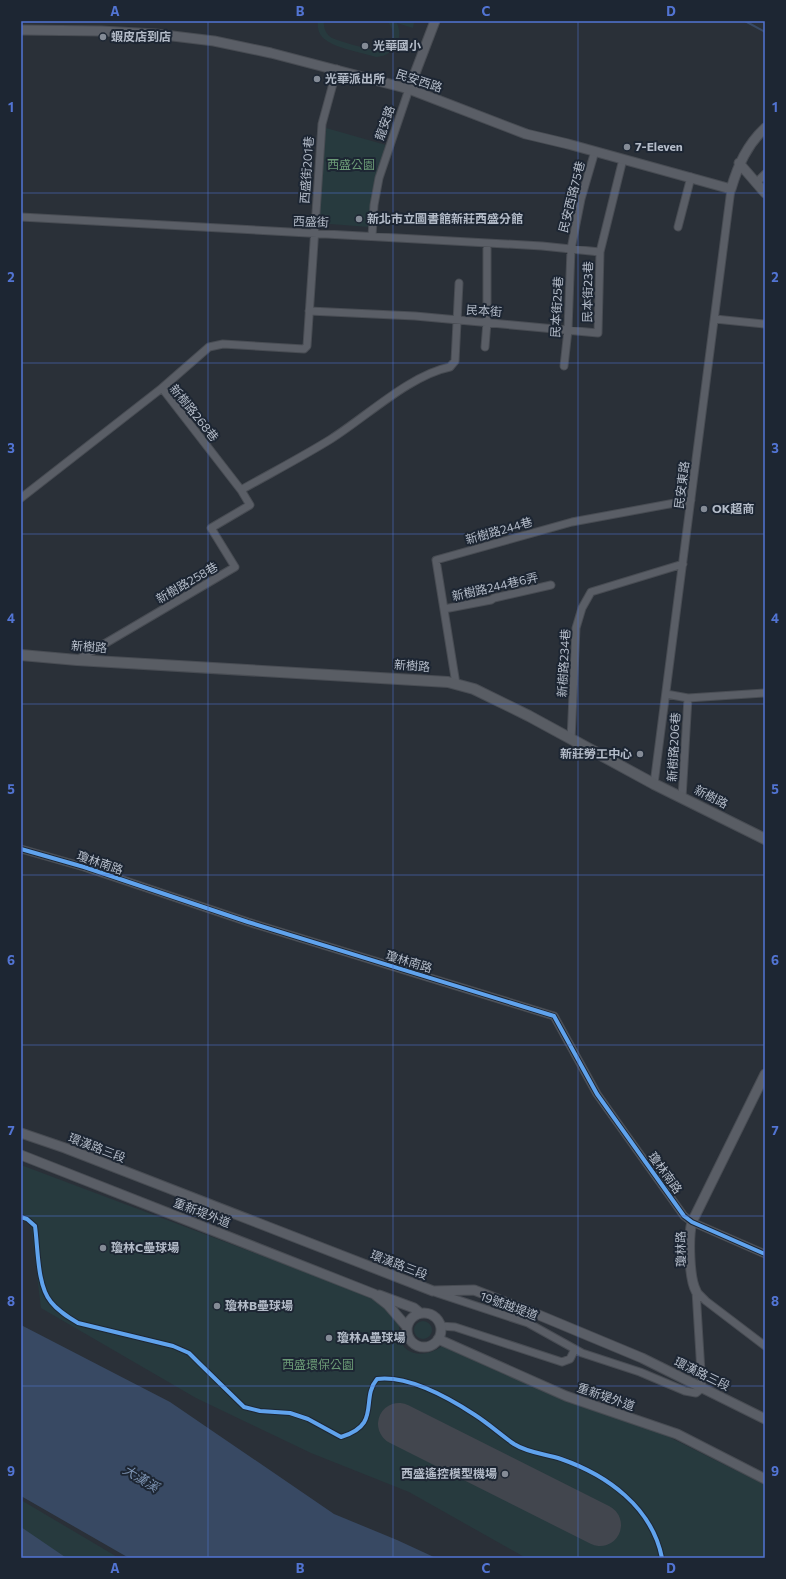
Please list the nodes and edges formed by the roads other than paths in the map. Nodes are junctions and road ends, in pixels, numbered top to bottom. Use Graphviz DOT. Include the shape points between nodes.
graph roads {
  1 [pos="435,21"];
  2 [pos="21,30"];
  3 [pos="338,69"];
  4 [pos="409,89"];
  5 [pos="765,128"];
  6 [pos="594,151"];
  7 [pos="624,159"];
  8 [pos="739,163"];
  9 [pos="765,174"];
  10 [pos="691,177"];
  11 [pos="756,183"];
  12 [pos="731,189"];
  13 [pos="765,193"];
  14 [pos="21,216"];
  15 [pos="678,227"];
  16 [pos="313,234"];
  17 [pos="372,236"];
  18 [pos="487,243"];
  19 [pos="571,249"];
  20 [pos="600,252"];
  21 [pos="459,283"];
  22 [pos="309,311"];
  23 [pos="715,319"];
  24 [pos="457,320"];
  25 [pos="487,322"];
  26 [pos="765,324"];
  27 [pos="568,330"];
  28 [pos="598,333"];
  29 [pos="485,347"];
  30 [pos="564,366"];
  31 [pos="162,388"];
  32 [pos="241,490"];
  33 [pos="21,498"];
  34 [pos="691,500"];
  35 [pos="683,564"];
  36 [pos="551,586"];
  37 [pos="444,609"];
  38 [pos="21,655"];
  39 [pos="77,660"];
  40 [pos="456,684"];
  41 [pos="765,693"];
  42 [pos="666,694"];
  43 [pos="688,698"];
  44 [pos="571,740"];
  45 [pos="654,784"];
  46 [pos="682,798"];
  47 [pos="765,839"];
  48 [pos="21,841"];
  49 [pos="22,850"];
  50 [pos="765,1074"];
  51 [pos="21,1133"];
  52 [pos="21,1155"];
  53 [pos="692,1222"];
  54 [pos="765,1254"];
  55 [pos="433,1291"];
  56 [pos="696,1291"];
  57 [pos="374,1294"];
  58 [pos="420,1313"];
  59 [pos="440,1326"];
  60 [pos="407,1327"];
  61 [pos="438,1339"];
  62 [pos="765,1346"];
  63 [pos="574,1349"];
  64 [pos="702,1388"];
  65 [pos="765,1419"];
  66 [pos="765,1479"];
  1 -- 4 [label="street, 龍安路"];
  2 -- 3 [label="street, 民安西路" via="101,30 214,41"];
  3 -- 4 [label="street, 民安西路"];
  3 -- 16 [label="street, 西盛街201巷" via="322,124"];
  4 -- 6 [label="street, 民安西路" via="526,134"];
  4 -- 17 [label="street, 龍安路" via="379,178"];
  5 -- 8 [label="street"];
  6 -- 7 [label="street, 民安西路"];
  6 -- 19 [label="street, 民安西路75巷"];
  7 -- 10 [label="street, 民安西路"];
  7 -- 20 [label="street"];
  8 -- 11 [label="street"];
  8 -- 12 [label="street"];
  9 -- 11 [label="street"];
  10 -- 12 [label="street, 民安西路"];
  10 -- 15 [label="street"];
  11 -- 13 [label="street"];
  12 -- 23 [label="street, 民安東路"];
  14 -- 16 [label="street, 西盛街"];
  16 -- 17 [label="street, 西盛街"];
  16 -- 22 [label="street, 西盛街201巷"];
  17 -- 18 [label="street, 西盛街"];
  18 -- 19 [label="street, 西盛街"];
  18 -- 25 [label="street"];
  19 -- 20 [label="street, 西盛街"];
  19 -- 27 [label="street, 民本街25巷"];
  20 -- 28 [label="street, 民本街23巷"];
  21 -- 24 [label="street"];
  22 -- 24 [label="street, 民本街"];
  22 -- 31 [label="street, 西盛街201巷" via="307,346 304,349 223,344 209,347"];
  23 -- 26 [label="street"];
  23 -- 34 [label="street, 民安東路"];
  24 -- 25 [label="street, 民本街"];
  24 -- 32 [label="street" via="455,361 450,367 408,386 331,439"];
  25 -- 27 [label="street, 民本街"];
  25 -- 29 [label="street"];
  27 -- 28 [label="street, 民本街"];
  27 -- 30 [label="street, 民本街25巷"];
  31 -- 32 [label="street, 新樹路268巷"];
  31 -- 33 [label="street, 新樹路268巷"];
  32 -- 39 [label="street, 新樹路258巷" via="250,504 211,528 235,567"];
  34 -- 35 [label="street, 民安東路"];
  34 -- 37 [label="street, 新樹路244巷" via="572,522 436,560"];
  35 -- 42 [label="street, 民安東路"];
  35 -- 44 [label="street, 新樹路234巷" via="591,592 582,608 576,628"];
  36 -- 37 [label="street, 新樹路244巷6弄"];
  37 -- 40 [label="street, 新樹路244巷"];
  38 -- 39 [label="main road, 新樹路"];
  39 -- 40 [label="main road, 新樹路" via="410,679"];
  40 -- 44 [label="main road, 新樹路" via="474,689"];
  41 -- 43 [label="street, 新樹路206巷"];
  42 -- 43 [label="street, 新樹路206巷"];
  42 -- 45 [label="street, 民安東路"];
  43 -- 46 [label="street, 新樹路206巷"];
  44 -- 45 [label="main road, 新樹路"];
  45 -- 46 [label="main road, 新樹路"];
  46 -- 47 [label="main road, 新樹路"];
  48 -- 49 [label="street"];
  49 -- 53 [label="street, 瓊林南路" via="84,867 363,958 554,1016 597,1094 684,1216"];
  50 -- 53 [label="street, 瓊林路"];
  51 -- 55 [label="street, 環漢路三段"];
  52 -- 57 [label="street, 重新堤外道"];
  53 -- 54 [label="street"];
  53 -- 56 [label="street, 瓊林路" via="692,1280"];
  55 -- 63 [label="street, 19號越堤道" via="528,1323"];
  55 -- 64 [label="street, 環漢路三段" via="474,1290 534,1312 642,1358"];
  56 -- 62 [label="street"];
  56 -- 64 [label="street"];
  57 -- 58 [label="street, 重新堤外道" via="383,1295"];
  57 -- 60 [label="street, 重新堤外道" via="388,1305"];
  58 -- 59 [label="street, 重新堤外道" via="433,1316"];
  58 -- 60 [label="street"];
  59 -- 61 [label="street"];
  59 -- 63 [label="street" via="455,1327 562,1362 570,1359"];
  60 -- 61 [label="street, 重新堤外道" via="410,1340 415,1344 428,1346"];
  61 -- 66 [label="street, 重新堤外道" via="566,1396 677,1434"];
  63 -- 64 [label="street, 19號越堤道" via="685,1391 696,1393"];
  64 -- 65 [label="street, 環漢路三段"];
}
